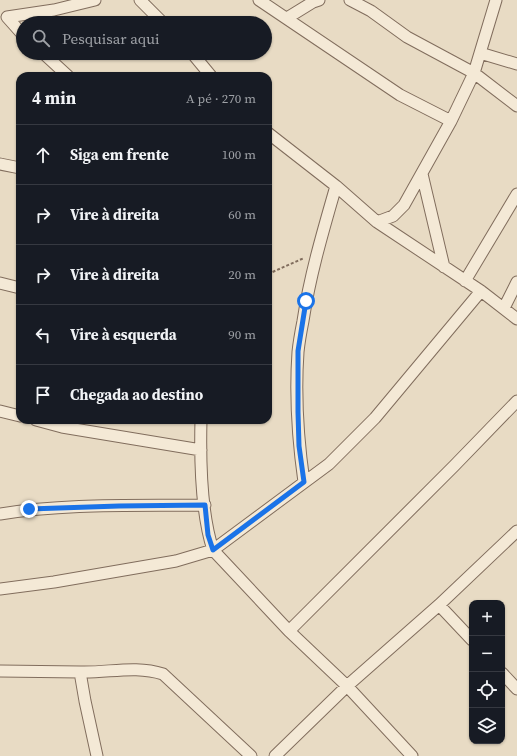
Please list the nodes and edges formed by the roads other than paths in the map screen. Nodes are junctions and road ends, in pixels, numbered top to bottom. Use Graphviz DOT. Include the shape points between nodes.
graph roads {
  1 [pos="95,0"];
  2 [pos="140,0"];
  3 [pos="259,0"];
  4 [pos="319,0"];
  5 [pos="350,0"];
  6 [pos="496,0"];
  7 [pos="156,16"];
  8 [pos="3,18"];
  9 [pos="287,18"];
  10 [pos="16,29"];
  11 [pos="480,53"];
  12 [pos="51,60"];
  13 [pos="198,60"];
  14 [pos="517,64"];
  15 [pos="64,72"];
  16 [pos="209,72"];
  17 [pos="474,73"];
  18 [pos="517,106"];
  19 [pos="451,121"];
  20 [pos="272,136"];
  21 [pos="0,164"];
  22 [pos="16,167"];
  23 [pos="422,174"];
  24 [pos="336,186"];
  25 [pos="517,194"];
  26 [pos="377,222"];
  27 [pos="444,267"];
  28 [pos="465,281"];
  29 [pos="517,282"];
  30 [pos="0,283"];
  31 [pos="16,287"];
  32 [pos="481,291"];
  33 [pos="504,308"];
  34 [pos="517,319"];
  35 [pos="517,401"];
  36 [pos="0,411"];
  37 [pos="16,415"];
  38 [pos="51,424"];
  39 [pos="201,424"];
  40 [pos="201,450"];
  41 [pos="304,482"];
  42 [pos="205,505"];
  43 [pos="0,514"];
  44 [pos="517,533"];
  45 [pos="213,550"];
  46 [pos="0,589"];
  47 [pos="439,605"];
  48 [pos="288,631"];
  49 [pos="469,637"];
  50 [pos="0,671"];
  51 [pos="80,672"];
  52 [pos="505,676"];
  53 [pos="348,686"];
  54 [pos="517,689"];
  55 [pos="97,756"];
  56 [pos="250,756"];
  57 [pos="275,756"];
  58 [pos="412,756"];
  1 -- 8 [label="street"];
  2 -- 7 [label="street"];
  3 -- 9 [label="street"];
  4 -- 9 [label="street"];
  5 -- 17 [label="street" via="371,11 407,37"];
  6 -- 11 [label="street"];
  8 -- 10 [label="street"];
  9 -- 19 [label="street" via="400,95"];
  11 -- 14 [label="street"];
  11 -- 17 [label="street"];
  12 -- 15 [label="street"];
  13 -- 16 [label="street"];
  17 -- 18 [label="street"];
  17 -- 19 [label="street"];
  19 -- 23 [label="street"];
  20 -- 24 [label="street"];
  21 -- 22 [label="street"];
  23 -- 26 [label="street" via="404,205 393,216"];
  23 -- 27 [label="street"];
  24 -- 26 [label="street"];
  24 -- 41 [label="street" via="316,253 298,351 299,446"];
  25 -- 28 [label="street"];
  26 -- 27 [label="street"];
  27 -- 28 [label="street"];
  28 -- 32 [label="street"];
  29 -- 33 [label="street"];
  30 -- 31 [label="street"];
  32 -- 33 [label="street"];
  32 -- 41 [label="street" via="375,418 329,464"];
  33 -- 34 [label="street"];
  35 -- 48 [label="street"];
  36 -- 37 [label="street"];
  38 -- 40 [label="street"];
  39 -- 40 [label="street"];
  40 -- 42 [label="street"];
  41 -- 45 [label="street"];
  42 -- 43 [label="street" via="29,509"];
  42 -- 45 [label="street" via="208,535"];
  44 -- 47 [label="street"];
  45 -- 46 [label="street" via="176,561"];
  45 -- 48 [label="street"];
  47 -- 49 [label="street"];
  47 -- 53 [label="street"];
  48 -- 53 [label="street"];
  50 -- 51 [label="street"];
  51 -- 55 [label="street"];
  51 -- 56 [label="street" via="151,670 163,674"];
  52 -- 54 [label="street"];
  53 -- 57 [label="street"];
  53 -- 58 [label="street"];
}
